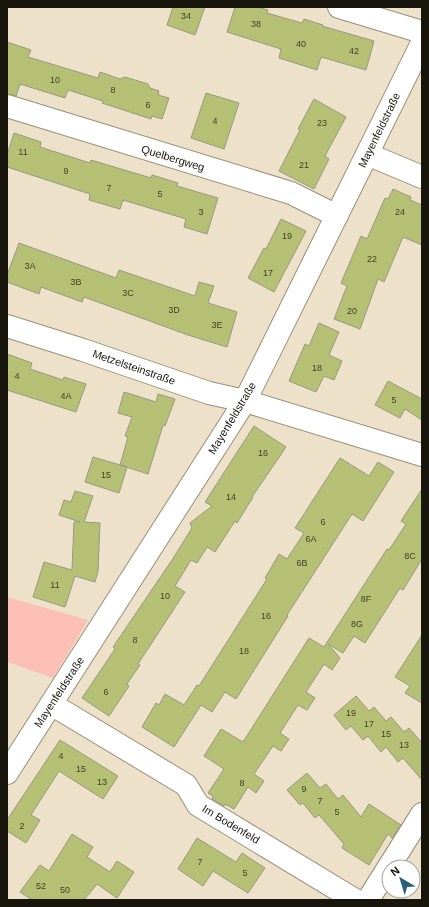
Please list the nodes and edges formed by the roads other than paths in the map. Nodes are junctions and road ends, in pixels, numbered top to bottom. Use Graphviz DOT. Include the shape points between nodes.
graph roads {
  1 [pos="339,7"];
  2 [pos="422,32"];
  3 [pos="422,43"];
  4 [pos="7,106"];
  5 [pos="367,154"];
  6 [pos="422,177"];
  7 [pos="337,216"];
  8 [pos="7,326"];
  9 [pos="245,401"];
  10 [pos="422,455"];
  11 [pos="52,704"];
  12 [pos="7,773"];
  13 [pos="422,814"];
  14 [pos="355,900"];
  15 [pos="368,900"];
  1 -- 2 [label="street"];
  3 -- 5 [label="street, Mayenfeldstraße"];
  4 -- 7 [label="street, Quelbergweg" via="291,193"];
  5 -- 6 [label="street"];
  5 -- 7 [label="street, Mayenfeldstraße"];
  7 -- 9 [label="street, Mayenfeldstraße"];
  8 -- 9 [label="street, Metzelsteinstraße" via="209,393"];
  9 -- 10 [label="street, Metzelsteinstraße"];
  9 -- 11 [label="street, Mayenfeldstraße"];
  11 -- 12 [label="street, Mayenfeldstraße"];
  11 -- 14 [label="street, Im Bodenfeld" via="186,785 198,805"];
  13 -- 15 [label="street"];
}
